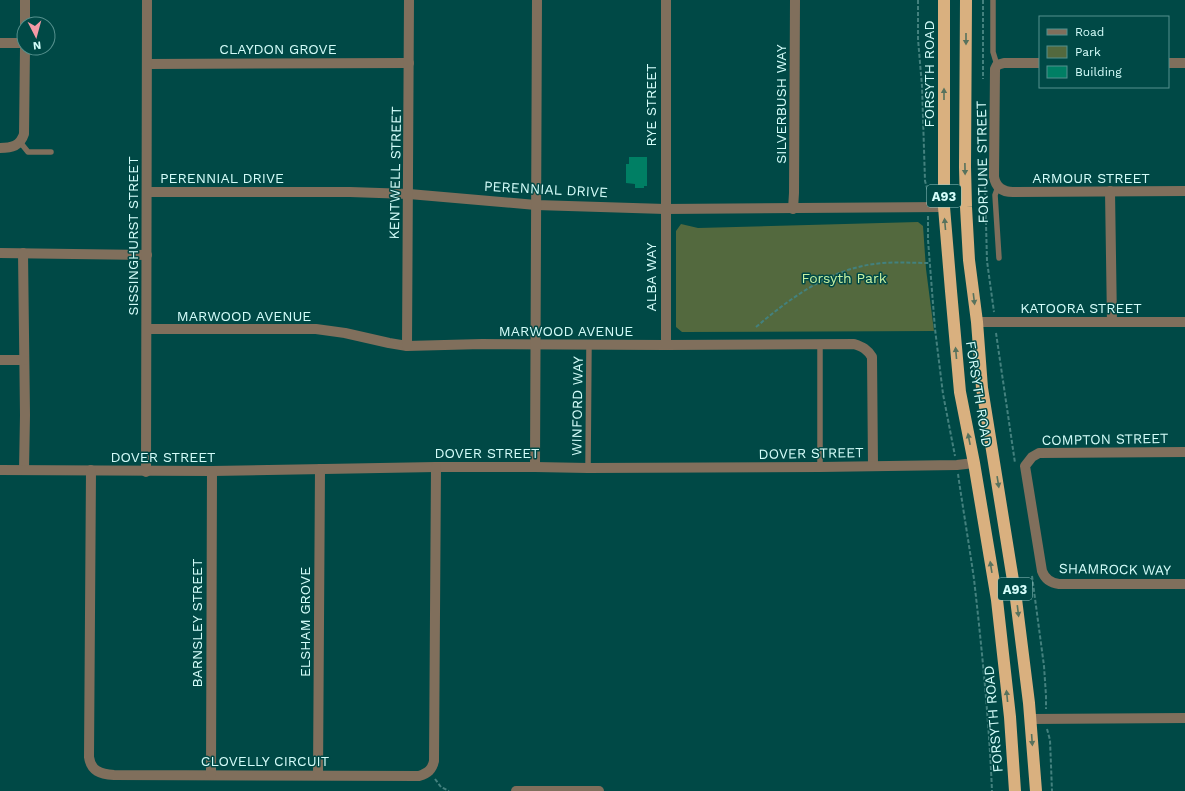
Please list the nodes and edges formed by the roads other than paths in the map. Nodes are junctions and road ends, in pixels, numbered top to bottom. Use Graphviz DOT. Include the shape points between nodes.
graph roads {
  1 [pos="25,0"];
  2 [pos="147,0"];
  3 [pos="409,0"];
  4 [pos="537,0"];
  5 [pos="666,0"];
  6 [pos="795,0"];
  7 [pos="941,0"];
  8 [pos="944,0"];
  9 [pos="966,0"];
  10 [pos="993,0"];
  11 [pos="944,14"];
  12 [pos="25,16"];
  13 [pos="0,43"];
  14 [pos="16,43"];
  15 [pos="25,56"];
  16 [pos="409,63"];
  17 [pos="1039,63"];
  18 [pos="1169,63"];
  19 [pos="1185,63"];
  20 [pos="147,64"];
  21 [pos="997,65"];
  22 [pos="20,142"];
  23 [pos="0,148"];
  24 [pos="51,152"];
  25 [pos="998,187"];
  26 [pos="1110,191"];
  27 [pos="1185,191"];
  28 [pos="147,192"];
  29 [pos="409,194"];
  30 [pos="536,205"];
  31 [pos="944,207"];
  32 [pos="966,207"];
  33 [pos="665,209"];
  34 [pos="793,209"];
  35 [pos="0,253"];
  36 [pos="23,253"];
  37 [pos="147,255"];
  38 [pos="999,258"];
  39 [pos="977,322"];
  40 [pos="1112,322"];
  41 [pos="1185,322"];
  42 [pos="147,330"];
  43 [pos="820,344"];
  44 [pos="535,345"];
  45 [pos="589,345"];
  46 [pos="666,345"];
  47 [pos="407,346"];
  48 [pos="0,360"];
  49 [pos="24,360"];
  50 [pos="1185,452"];
  51 [pos="995,460"];
  52 [pos="974,462"];
  53 [pos="535,466"];
  54 [pos="873,466"];
  55 [pos="436,467"];
  56 [pos="588,468"];
  57 [pos="820,468"];
  58 [pos="320,469"];
  59 [pos="0,470"];
  60 [pos="24,470"];
  61 [pos="91,470"];
  62 [pos="212,471"];
  63 [pos="146,472"];
  64 [pos="1046,578"];
  65 [pos="1185,584"];
  66 [pos="1010,718"];
  67 [pos="1185,718"];
  68 [pos="1030,719"];
  69 [pos="211,775"];
  70 [pos="318,775"];
  71 [pos="516,791"];
  72 [pos="599,791"];
  73 [pos="1015,791"];
  74 [pos="1036,791"];
  1 -- 12 [label="street"];
  2 -- 20 [label="street, SISSINGHURST STREET"];
  3 -- 16 [label="street, KENTWELL STREET"];
  4 -- 30 [label="street"];
  5 -- 33 [label="street, RYE STREET"];
  6 -- 34 [label="street, SILVERBUSH WAY"];
  7 -- 11 [label="highway"];
  8 -- 11 [label="highway, FORSYTH ROAD / A93"];
  9 -- 32 [label="highway, FORSYTH ROAD / A93, one-way"];
  10 -- 21 [label="lane, FORTUNE STREET" via="994,52"];
  31 -- 11 [label="highway, FORSYTH ROAD / A93, one-way"];
  13 -- 14 [label="street"];
  15 -- 22 [label="street" via="24,134"];
  16 -- 20 [label="street, CLAYDON GROVE"];
  16 -- 29 [label="street, KENTWELL STREET"];
  17 -- 21 [label="street"];
  18 -- 19 [label="street"];
  20 -- 28 [label="street, SISSINGHURST STREET"];
  21 -- 25 [label="street, FORTUNE STREET" via="994,73 994,177"];
  22 -- 23 [label="street" via="11,148"];
  22 -- 24 [label="lane" via="28,152"];
  25 -- 26 [label="street, ARMOUR STREET" via="1007,192"];
  25 -- 38 [label="lane, FORTUNE STREET" via="995,195"];
  26 -- 27 [label="street, ARMOUR STREET"];
  26 -- 40 [label="street"];
  28 -- 29 [label="street, PERENNIAL DRIVE"];
  28 -- 37 [label="street, SISSINGHURST STREET"];
  29 -- 30 [label="street, PERENNIAL DRIVE"];
  29 -- 47 [label="street, KENTWELL STREET"];
  30 -- 33 [label="street, PERENNIAL DRIVE"];
  30 -- 44 [label="street"];
  31 -- 32 [label="highway"];
  31 -- 34 [label="street, PERENNIAL DRIVE"];
  52 -- 31 [label="highway, FORSYTH ROAD / A93, one-way" via="960,392"];
  32 -- 39 [label="highway, FORSYTH ROAD / A93, one-way" via="969,260"];
  33 -- 34 [label="street, PERENNIAL DRIVE"];
  33 -- 46 [label="street, ALBA WAY"];
  35 -- 36 [label="street"];
  36 -- 37 [label="street"];
  36 -- 49 [label="street"];
  37 -- 42 [label="street, SISSINGHURST STREET"];
  39 -- 40 [label="street, KATOORA STREET"];
  39 -- 51 [label="highway, FORSYTH ROAD / A93" via="982,388"];
  40 -- 41 [label="street, KATOORA STREET"];
  42 -- 47 [label="street, MARWOOD AVENUE" via="316,330 345,333"];
  42 -- 63 [label="street, SISSINGHURST STREET"];
  43 -- 46 [label="street, MARWOOD AVENUE"];
  43 -- 54 [label="street, MARWOOD AVENUE" via="854,344 863,347 872,357"];
  43 -- 57 [label="lane"];
  44 -- 45 [label="street, MARWOOD AVENUE"];
  44 -- 47 [label="street, MARWOOD AVENUE"];
  44 -- 53 [label="street"];
  45 -- 46 [label="street, MARWOOD AVENUE"];
  45 -- 56 [label="lane, WINFORD WAY"];
  48 -- 49 [label="street"];
  49 -- 60 [label="street"];
  50 -- 64 [label="street, COMPTON STREET" via="1039,453 1032,457 1025,466 1026,475 1042,571"];
  51 -- 52 [label="highway"];
  51 -- 68 [label="highway, FORSYTH ROAD / A93, one-way" via="1016,599"];
  52 -- 54 [label="street, DOVER STREET" via="957,465"];
  66 -- 52 [label="highway, FORSYTH ROAD / A93, one-way" via="997,600"];
  53 -- 55 [label="street, DOVER STREET"];
  53 -- 56 [label="street, DOVER STREET"];
  54 -- 57 [label="street, DOVER STREET"];
  55 -- 58 [label="street, DOVER STREET"];
  55 -- 70 [label="street, CLOVELLY CIRCUIT" via="434,761 430,771 420,776"];
  56 -- 57 [label="street, DOVER STREET"];
  58 -- 62 [label="street, DOVER STREET"];
  58 -- 70 [label="street, ELSHAM GROVE"];
  59 -- 60 [label="street, DOVER STREET"];
  60 -- 61 [label="street, DOVER STREET"];
  61 -- 63 [label="street, DOVER STREET"];
  61 -- 69 [label="street, CLOVELLY CIRCUIT" via="90,764 106,775"];
  62 -- 63 [label="street, DOVER STREET"];
  62 -- 69 [label="street, BARNSLEY STREET"];
  64 -- 65 [label="street, SHAMROCK WAY" via="1059,584"];
  66 -- 68 [label="highway"];
  66 -- 73 [label="highway, FORSYTH ROAD / A93"];
  67 -- 68 [label="street"];
  68 -- 74 [label="highway, FORSYTH ROAD / A93, one-way"];
  69 -- 70 [label="street, CLOVELLY CIRCUIT"];
  71 -- 72 [label="street"];
}
